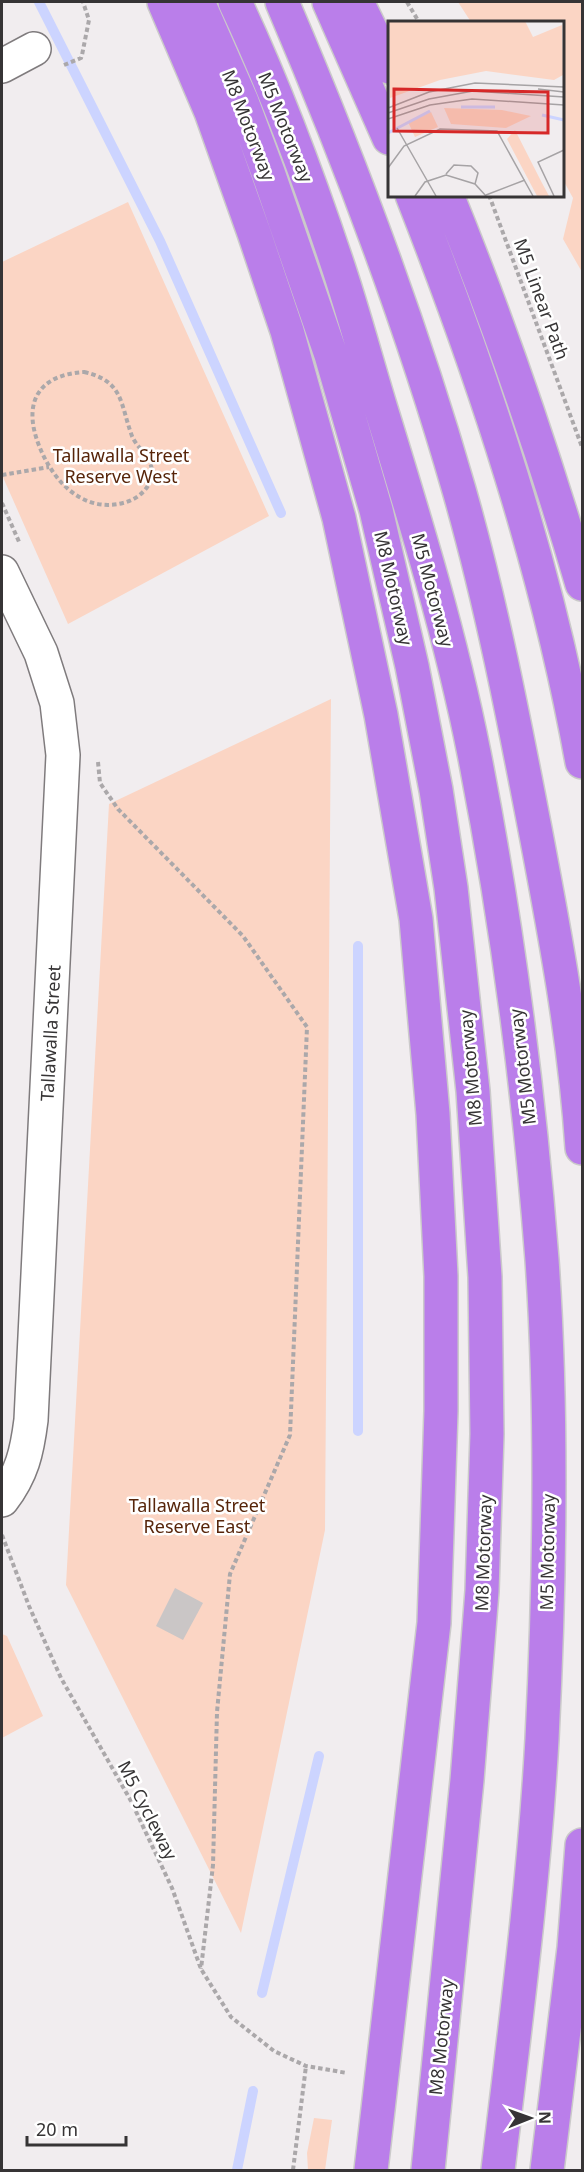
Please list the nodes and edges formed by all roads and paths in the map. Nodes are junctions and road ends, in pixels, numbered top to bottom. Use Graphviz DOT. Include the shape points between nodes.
graph roads {
  1 [pos="83,2"];
  2 [pos="164,2"];
  3 [pos="198,2"];
  4 [pos="235,2"];
  5 [pos="282,2"];
  6 [pos="329,2"];
  7 [pos="357,2"];
  8 [pos="407,2"];
  9 [pos="418,21"];
  10 [pos="34,50"];
  11 [pos="70,63"];
  12 [pos="388,65"];
  13 [pos="2,66"];
  14 [pos="388,136"];
  15 [pos="412,196"];
  16 [pos="447,196"];
  17 [pos="489,196"];
  18 [pos="582,447"];
  19 [pos="49,467"];
  20 [pos="2,475"];
  21 [pos="2,503"];
  22 [pos="13,563"];
  23 [pos="582,584"];
  24 [pos="97,751"];
  25 [pos="582,762"];
  26 [pos="582,1148"];
  27 [pos="2,1500"];
  28 [pos="2,1535"];
  29 [pos="582,1845"];
  30 [pos="201,1969"];
  31 [pos="306,2066"];
  32 [pos="347,2073"];
  33 [pos="293,2170"];
  34 [pos="371,2170"];
  35 [pos="428,2170"];
  36 [pos="498,2170"];
  37 [pos="547,2170"];
  1 -- 11 [label="path" via="89,20 81,58"];
  2 -- 34 [label="highway" via="211,112 254,233 287,331 339,518 381,715 416,919 433,1114 441,1276 434,1611"];
  3 -- 35 [label="highway, M8 Motorway" via="273,186 331,355 376,510 436,790 472,1079 485,1276 487,1434 482,1591"];
  4 -- 36 [label="highway, M5 Motorway" via="293,138 337,263 443,622 473,750 503,919 525,1082 542,1263 549,1530 542,1739 528,1912"];
  5 -- 26 [label="highway" via="326,105 396,290 462,501 505,669 552,917 580,1105"];
  6 -- 14 [label="highway"];
  7 -- 12 [label="highway"];
  8 -- 9 [label="path"];
  10 -- 13 [label="street"];
  15 -- 25 [label="highway" via="487,394 549,613"];
  16 -- 23 [label="highway" via="525,398"];
  17 -- 18 [label="path, M5 Linear Path"];
  19 -- 19 [label="path" via="72,493 101,505 126,503 149,486 150,463 133,438 120,396 109,382 84,372 65,374 40,391 31,409 32,427"];
  19 -- 20 [label="path"];
  21 -- 22 [label="path"];
  22 -- 27 [label="street, Tallawalla Street" via="57,703 63,755 32,1420 26,1456"];
  24 -- 30 [label="path" via="100,783 118,809 243,936 307,1027 290,1436 230,1574 217,1712 213,1865"];
  28 -- 30 [label="path, M5 Cycleway" via="61,1678 131,1801 172,1888"];
  29 -- 37 [label="highway" via="574,1948"];
  30 -- 31 [label="path, M5 Cycleway" via="231,2017 273,2051"];
  31 -- 32 [label="path, M5 Cycleway"];
  31 -- 33 [label="path"];
}
